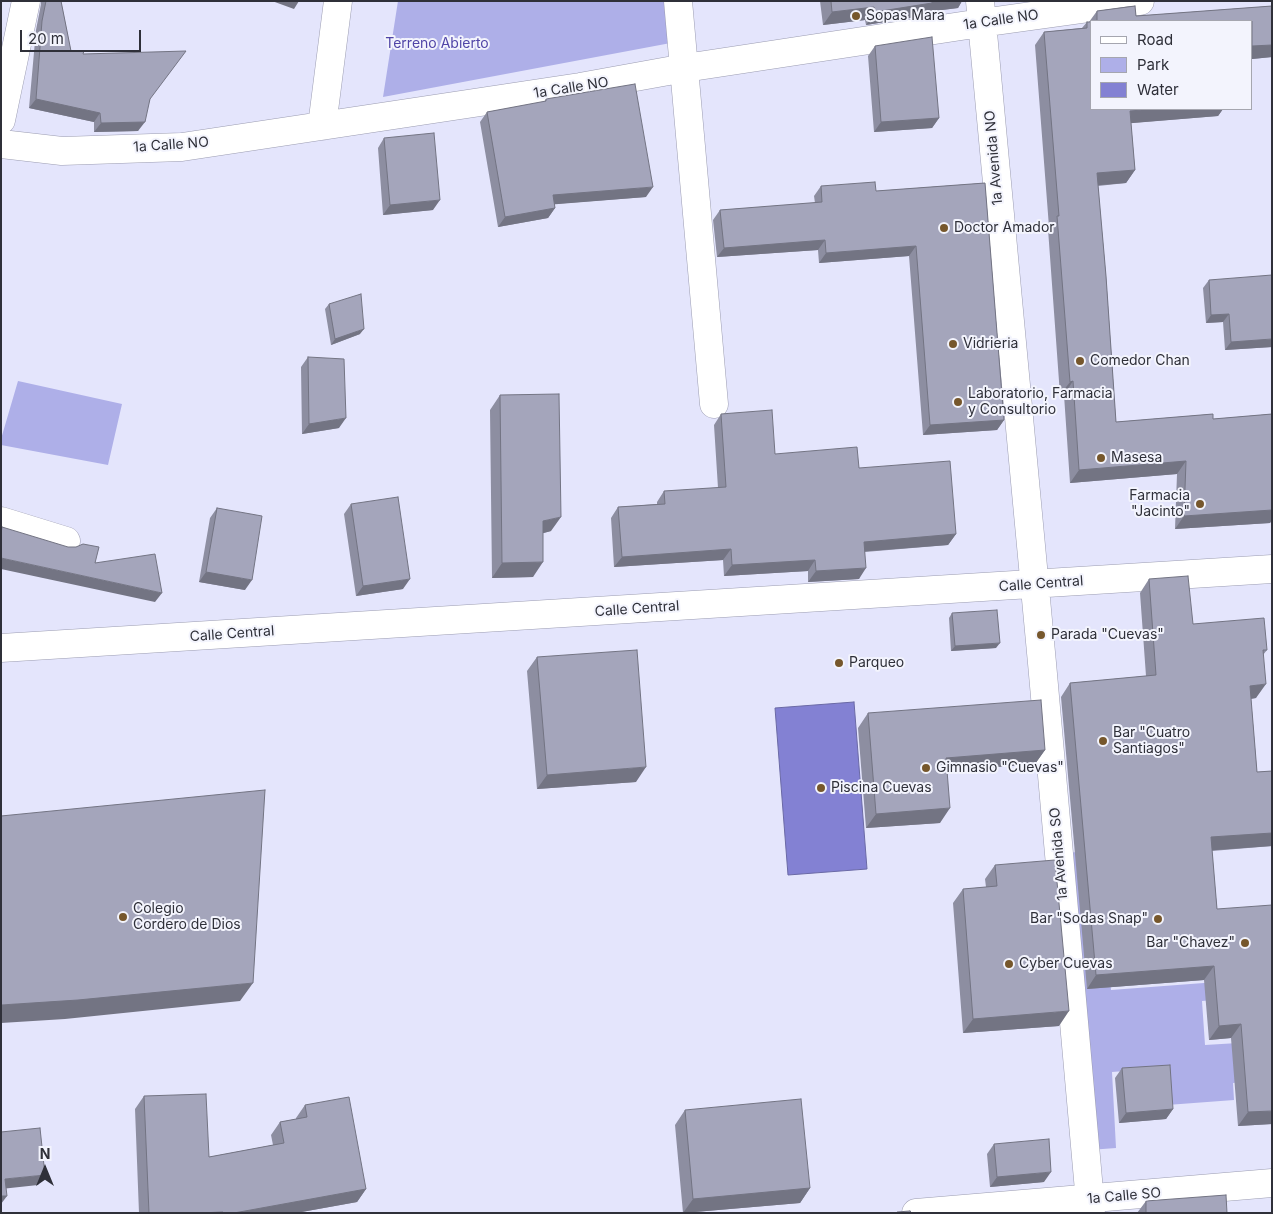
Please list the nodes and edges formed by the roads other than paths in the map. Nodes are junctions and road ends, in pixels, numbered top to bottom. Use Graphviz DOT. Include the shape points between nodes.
graph roads {
  1 [pos="26,1"];
  2 [pos="338,1"];
  3 [pos="678,1"];
  4 [pos="1140,1"];
  5 [pos="980,12"];
  6 [pos="685,68"];
  7 [pos="1,120"];
  8 [pos="322,126"];
  9 [pos="1,144"];
  10 [pos="714,404"];
  11 [pos="1,521"];
  12 [pos="66,541"];
  13 [pos="1272,569"];
  14 [pos="1034,584"];
  15 [pos="1,648"];
  16 [pos="1272,1183"];
  17 [pos="1090,1206"];
  18 [pos="916,1213"];
  1 -- 7 [label="street"];
  2 -- 8 [label="street"];
  3 -- 6 [label="street"];
  4 -- 5 [label="street, 1a Calle NO"];
  5 -- 6 [label="street, 1a Calle NO"];
  5 -- 14 [label="street, 1a Avenida NO"];
  6 -- 8 [label="street, 1a Calle NO"];
  6 -- 10 [label="street"];
  8 -- 9 [label="street, 1a Calle NO" via="182,146 62,150"];
  11 -- 12 [label="street"];
  13 -- 14 [label="street, Calle Central"];
  14 -- 15 [label="street, Calle Central"];
  14 -- 17 [label="street, 1a Avenida SO"];
  16 -- 17 [label="street, 1a Calle SO"];
  17 -- 18 [label="street, 1a Calle SO"];
}
